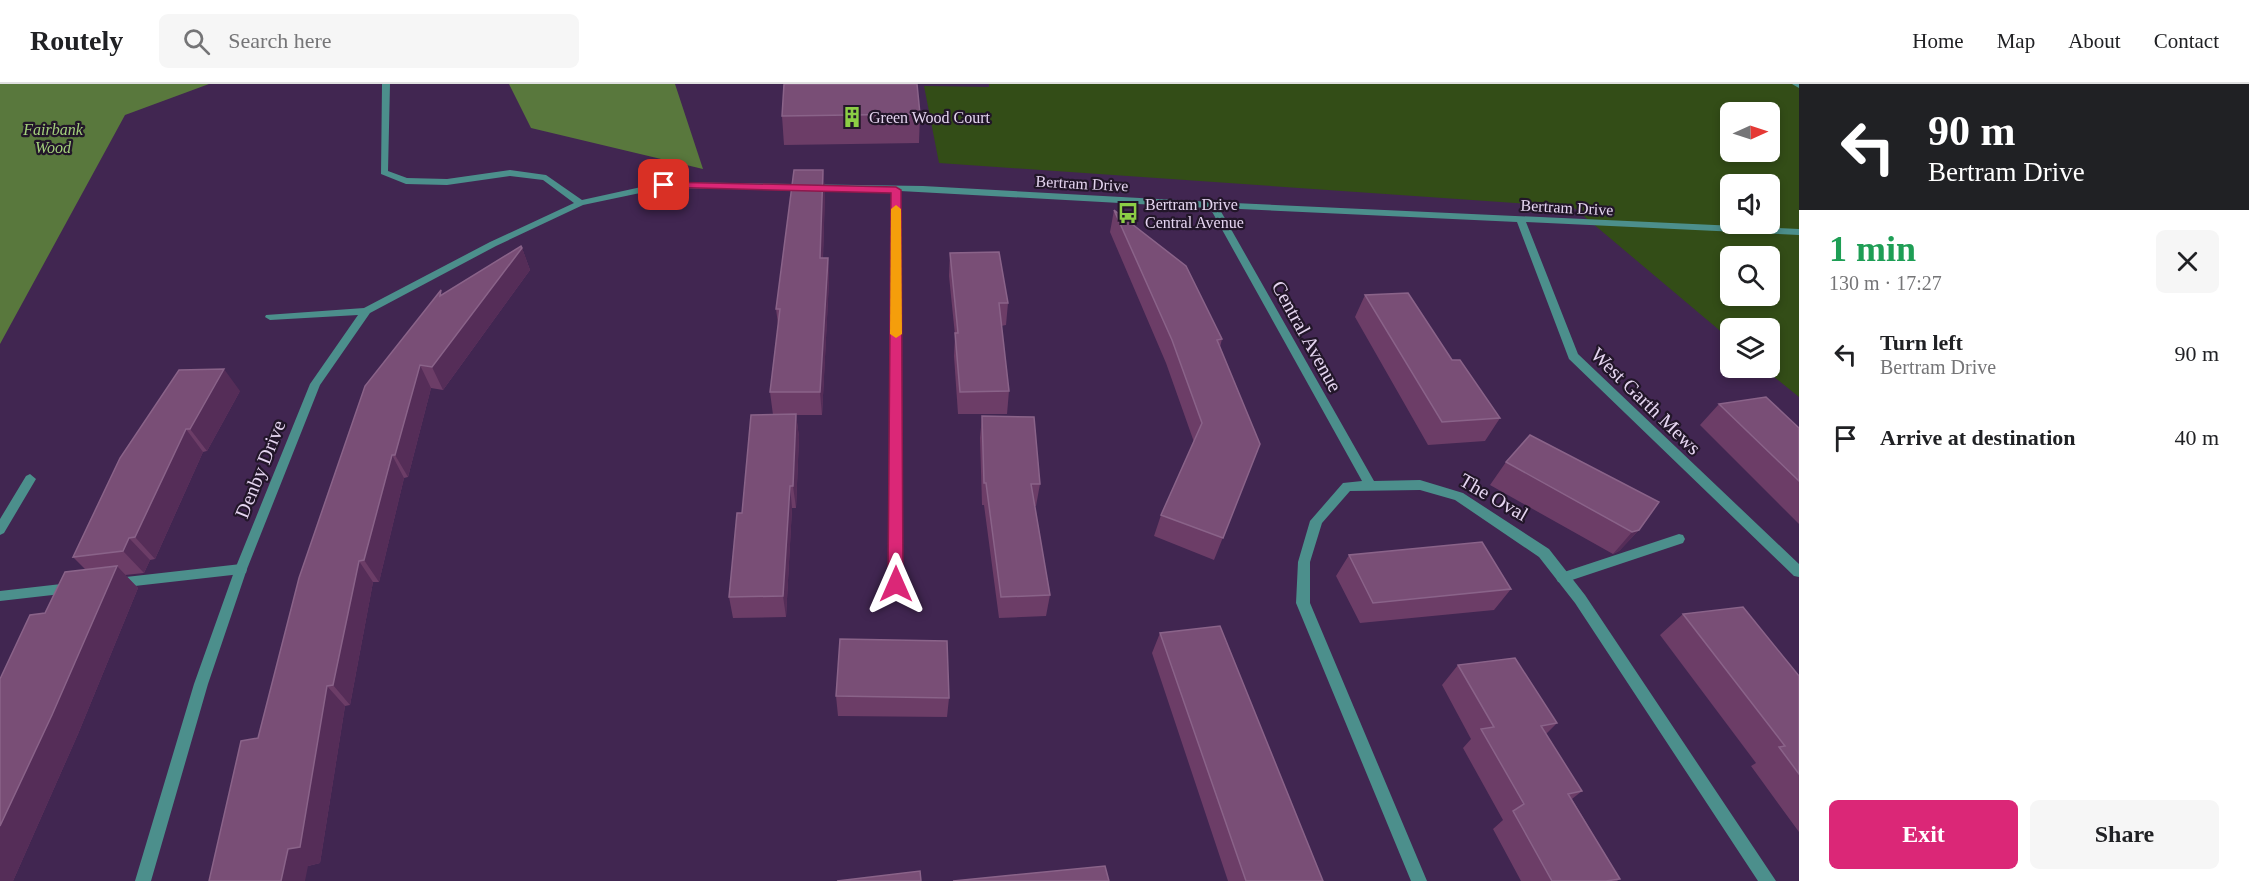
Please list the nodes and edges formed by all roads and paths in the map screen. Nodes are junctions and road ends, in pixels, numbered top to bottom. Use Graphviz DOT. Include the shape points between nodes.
graph roads {
  1 [pos="386,84"];
  2 [pos="896,190"];
  3 [pos="580,203"];
  4 [pos="1213,205"];
  5 [pos="1521,220"];
  6 [pos="1799,232"];
  7 [pos="366,311"];
  8 [pos="270,317"];
  9 [pos="30,480"];
  10 [pos="1370,484"];
  11 [pos="0,530"];
  12 [pos="1679,538"];
  13 [pos="241,569"];
  14 [pos="1799,572"];
  15 [pos="1563,578"];
  16 [pos="896,584"];
  17 [pos="104,585"];
  18 [pos="80,587"];
  19 [pos="0,596"];
  20 [pos="143,881"];
  21 [pos="1419,881"];
  22 [pos="1768,881"];
  1 -- 3 [label="street" via="384,171 406,182 447,182 510,173 546,178"];
  2 -- 3 [label="street, Bertram Drive" via="664,185"];
  2 -- 4 [label="street, Bertram Drive"];
  2 -- 16 [label="street"];
  3 -- 7 [label="street, Denby Drive"];
  4 -- 5 [label="street, Bertram Drive"];
  4 -- 10 [label="street, Central Avenue"];
  5 -- 6 [label="street, Bertram Drive"];
  5 -- 14 [label="street, West Garth Mews" via="1573,356"];
  7 -- 8 [label="street"];
  7 -- 13 [label="street, Denby Drive" via="315,384"];
  9 -- 11 [label="street"];
  10 -- 15 [label="street, The Oval" via="1420,485 1459,496 1544,553"];
  10 -- 21 [label="street, The Oval" via="1347,486 1316,522 1304,562 1303,603"];
  12 -- 15 [label="street"];
  13 -- 17 [label="street"];
  13 -- 20 [label="street, Denby Drive" via="201,684"];
  15 -- 22 [label="street, The Oval"];
  18 -- 19 [label="street"];
}
